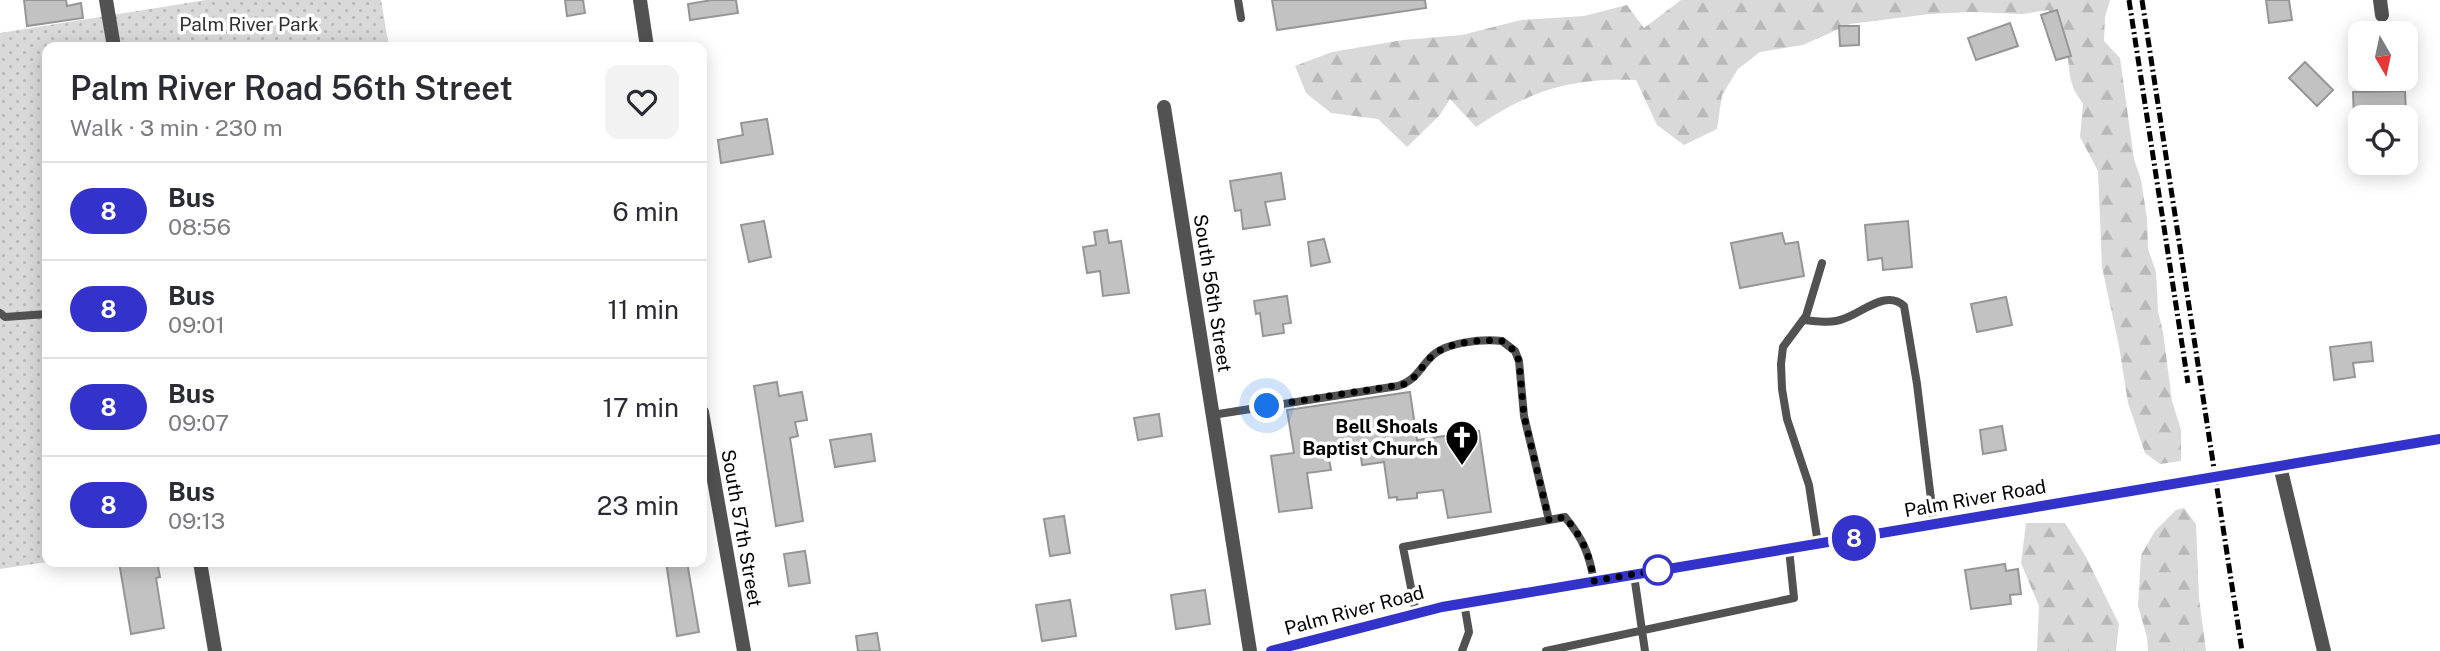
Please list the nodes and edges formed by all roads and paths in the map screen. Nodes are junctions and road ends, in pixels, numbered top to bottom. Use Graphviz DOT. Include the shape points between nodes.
graph roads {
  1 [pos="106,0"];
  2 [pos="640,0"];
  3 [pos="1238,0"];
  4 [pos="2380,0"];
  5 [pos="2382,15"];
  6 [pos="1241,18"];
  7 [pos="113,42"];
  8 [pos="646,42"];
  9 [pos="1164,107"];
  10 [pos="1822,263"];
  11 [pos="0,313"];
  12 [pos="42,314"];
  13 [pos="1803,320"];
  14 [pos="1212,415"];
  15 [pos="2440,439"];
  16 [pos="707,440"];
  17 [pos="2280,466"];
  18 [pos="1549,520"];
  19 [pos="1934,524"];
  20 [pos="1818,544"];
  21 [pos="1789,548"];
  22 [pos="201,567"];
  23 [pos="1634,575"];
  24 [pos="1594,581"];
  25 [pos="1464,603"];
  26 [pos="1416,613"];
  27 [pos="1642,630"];
  28 [pos="1595,647"];
  29 [pos="215,651"];
  30 [pos="744,651"];
  31 [pos="1250,651"];
  32 [pos="1271,651"];
  33 [pos="1462,651"];
  34 [pos="1546,651"];
  35 [pos="1645,651"];
  36 [pos="2323,651"];
  1 -- 7 [label="street"];
  2 -- 8 [label="street"];
  3 -- 6 [label="lane"];
  4 -- 5 [label="street"];
  9 -- 14 [label="street, South 56th Street"];
  10 -- 13 [label="lane"];
  11 -- 12 [label="lane" via="5,317"];
  13 -- 19 [label="lane" via="1841,320 1888,299 1904,306"];
  13 -- 20 [label="lane" via="1783,347 1782,389 1809,485"];
  14 -- 18 [label="lane" via="1398,386 1415,377 1439,351 1502,341 1519,361 1524,416"];
  14 -- 31 [label="street, South 56th Street"];
  15 -- 17 [label="street, Palm River Road"];
  16 -- 30 [label="street, South 57th Street"];
  17 -- 19 [label="street, Palm River Road"];
  17 -- 36 [label="street"];
  18 -- 24 [label="lane" via="1565,517 1582,538"];
  18 -- 26 [label="lane" via="1403,547"];
  19 -- 20 [label="street, Palm River Road"];
  20 -- 21 [label="street, Palm River Road"];
  21 -- 23 [label="street, Palm River Road"];
  21 -- 27 [label="lane" via="1794,598"];
  22 -- 29 [label="street"];
  23 -- 24 [label="street, Palm River Road"];
  23 -- 27 [label="lane"];
  24 -- 25 [label="street, Palm River Road"];
  25 -- 26 [label="street, Palm River Road"];
  25 -- 33 [label="lane" via="1469,632"];
  26 -- 32 [label="street, Palm River Road"];
  27 -- 28 [label="lane"];
  27 -- 35 [label="lane"];
  28 -- 34 [label="lane"];
}
